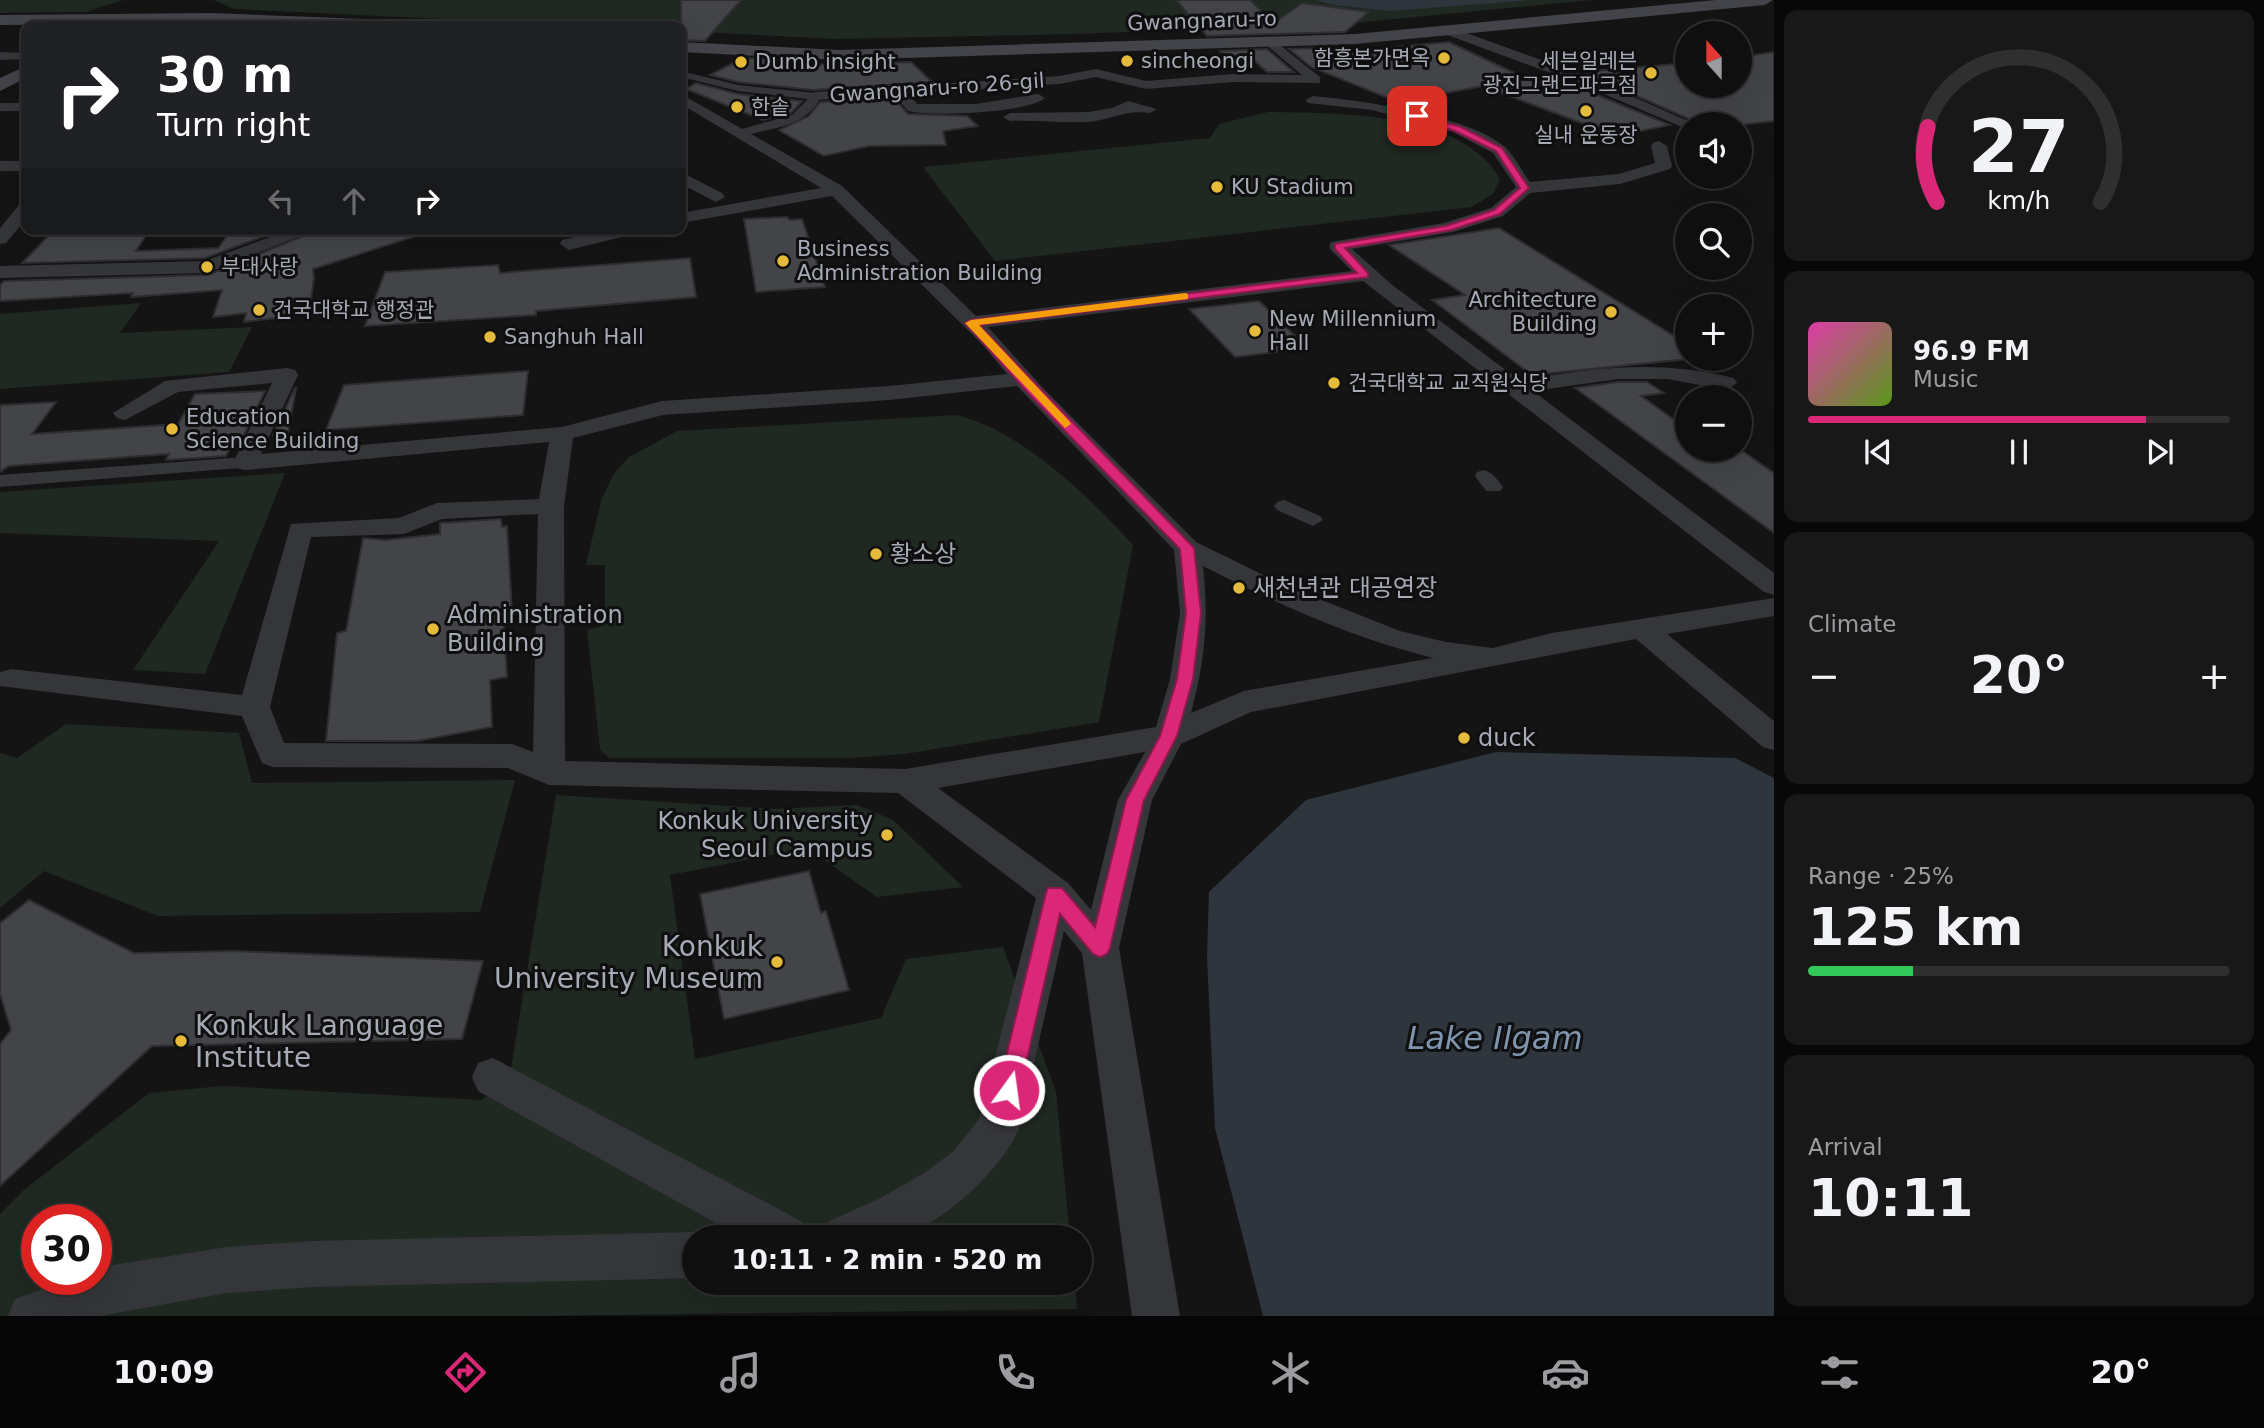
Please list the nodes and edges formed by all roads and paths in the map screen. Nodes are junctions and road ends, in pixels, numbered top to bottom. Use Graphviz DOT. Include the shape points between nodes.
graph roads {
  1 [pos="148,0"];
  2 [pos="1706,0"];
  3 [pos="1765,0"];
  4 [pos="178,1"];
  5 [pos="212,18"];
  6 [pos="108,21"];
  7 [pos="111,21"];
  8 [pos="147,21"];
  9 [pos="288,21"];
  10 [pos="1441,28"];
  11 [pos="686,41"];
  12 [pos="1271,42"];
  13 [pos="686,47"];
  14 [pos="1069,48"];
  15 [pos="0,56"];
  16 [pos="21,59"];
  17 [pos="21,61"];
  18 [pos="21,64"];
  19 [pos="0,69"];
  20 [pos="1096,73"];
  21 [pos="686,75"];
  22 [pos="1059,80"];
  23 [pos="0,86"];
  24 [pos="1314,90"];
  25 [pos="900,92"];
  26 [pos="815,96"];
  27 [pos="1102,98"];
  28 [pos="686,100"];
  29 [pos="1128,105"];
  30 [pos="0,107"];
  31 [pos="21,107"];
  32 [pos="1150,109"];
  33 [pos="976,110"];
  34 [pos="709,112"];
  35 [pos="686,119"];
  36 [pos="1675,119"];
  37 [pos="742,132"];
  38 [pos="1660,146"];
  39 [pos="0,166"];
  40 [pos="21,166"];
  41 [pos="686,180"];
  42 [pos="1525,188"];
  43 [pos="836,190"];
  44 [pos="686,204"];
  45 [pos="21,214"];
  46 [pos="686,217"];
  47 [pos="293,235"];
  48 [pos="607,235"];
  49 [pos="0,239"];
  50 [pos="569,244"];
  51 [pos="0,272"];
  52 [pos="1364,275"];
  53 [pos="971,323"];
  54 [pos="1025,379"];
  55 [pos="1726,383"];
  56 [pos="1514,387"];
  57 [pos="125,413"];
  58 [pos="562,434"];
  59 [pos="245,463"];
  60 [pos="0,481"];
  61 [pos="551,506"];
  62 [pos="1283,506"];
  63 [pos="1313,520"];
  64 [pos="1187,548"];
  65 [pos="1774,586"];
  66 [pos="1774,607"];
  67 [pos="1641,628"];
  68 [pos="1493,658"];
  69 [pos="11,680"];
  70 [pos="254,707"];
  71 [pos="550,724"];
  72 [pos="1169,736"];
  73 [pos="1774,739"];
  74 [pos="512,756"];
  75 [pos="549,773"];
  76 [pos="905,780"];
  77 [pos="1055,893"];
  78 [pos="1100,948"];
  79 [pos="493,1077"];
  80 [pos="763,1225"];
  81 [pos="872,1225"];
  82 [pos="682,1255"];
  83 [pos="32,1316"];
  84 [pos="1156,1316"];
  1 -- 6 [label="main road"];
  2 -- 10 [label="main road, Gwangnaru-ro"];
  3 -- 10 [label="main road, Gwangnaru-ro"];
  4 -- 5 [label="main road" via="177,8 185,13"];
  4 -- 7 [label="main road"];
  5 -- 8 [label="main road"];
  5 -- 9 [label="main road"];
  10 -- 11 [label="main road, Gwangnaru-ro" via="845,48"];
  10 -- 12 [label="main road, Gwangnaru-ro" via="1354,39"];
  10 -- 36 [label="street"];
  12 -- 14 [label="main road, Gwangnaru-ro"];
  12 -- 24 [label="street"];
  13 -- 14 [label="main road, Gwangnaru-ro" via="839,55"];
  14 -- 20 [label="street, Gwangnaru-ro 26-gil"];
  15 -- 16 [label="street"];
  17 -- 19 [label="main road"];
  18 -- 23 [label="main road"];
  20 -- 22 [label="street, Gwangnaru-ro 26-gil"];
  20 -- 24 [label="street" via="1146,85 1277,77"];
  21 -- 26 [label="street" via="738,88"];
  22 -- 25 [label="street, Gwangnaru-ro 26-gil"];
  22 -- 33 [label="street, Gwangnaru-ro 26-gil" via="1076,91"];
  24 -- 42 [label="street" via="1458,129 1499,149"];
  25 -- 26 [label="street, Gwangnaru-ro 26-gil"];
  25 -- 33 [label="street" via="913,108"];
  26 -- 37 [label="street" via="813,106 803,115"];
  27 -- 29 [label="street"];
  28 -- 34 [label="street"];
  29 -- 32 [label="street"];
  29 -- 33 [label="street" via="1120,111 1080,117 995,119"];
  30 -- 31 [label="street"];
  34 -- 35 [label="street"];
  34 -- 37 [label="street"];
  37 -- 43 [label="street"];
  38 -- 42 [label="street" via="1664,166 1620,179"];
  39 -- 40 [label="street"];
  41 -- 44 [label="street" via="716,197"];
  42 -- 52 [label="street" via="1497,212 1447,228 1338,246"];
  43 -- 46 [label="street"];
  43 -- 53 [label="street"];
  45 -- 49 [label="street"];
  47 -- 51 [label="street" via="207,267"];
  48 -- 50 [label="street"];
  52 -- 53 [label="street"];
  52 -- 56 [label="street"];
  53 -- 54 [label="street"];
  54 -- 58 [label="street" via="662,408"];
  54 -- 64 [label="street"];
  55 -- 56 [label="street" via="1668,372 1618,372"];
  56 -- 65 [label="street"];
  57 -- 59 [label="street" via="173,386 287,375"];
  58 -- 59 [label="street"];
  58 -- 61 [label="street"];
  59 -- 60 [label="street"];
  61 -- 70 [label="street" via="437,510 404,526 299,530"];
  61 -- 71 [label="street"];
  62 -- 63 [label="street"];
  64 -- 68 [label="street" via="1274,591 1391,638"];
  64 -- 72 [label="street" via="1194,613 1185,679"];
  66 -- 67 [label="street"];
  67 -- 68 [label="street"];
  67 -- 73 [label="street"];
  68 -- 72 [label="street" via="1244,702"];
  69 -- 70 [label="street"];
  70 -- 74 [label="street" via="272,755"];
  71 -- 74 [label="street"];
  71 -- 75 [label="street"];
  72 -- 76 [label="street"];
  72 -- 78 [label="street" via="1135,800"];
  74 -- 75 [label="street"];
  75 -- 76 [label="street"];
  76 -- 77 [label="street"];
  77 -- 78 [label="street"];
  77 -- 81 [label="street" via="998,1129 969,1166 940,1189"];
  78 -- 84 [label="street"];
  79 -- 80 [label="street"];
  82 -- 83 [label="street" via="228,1270 113,1288"];
}
